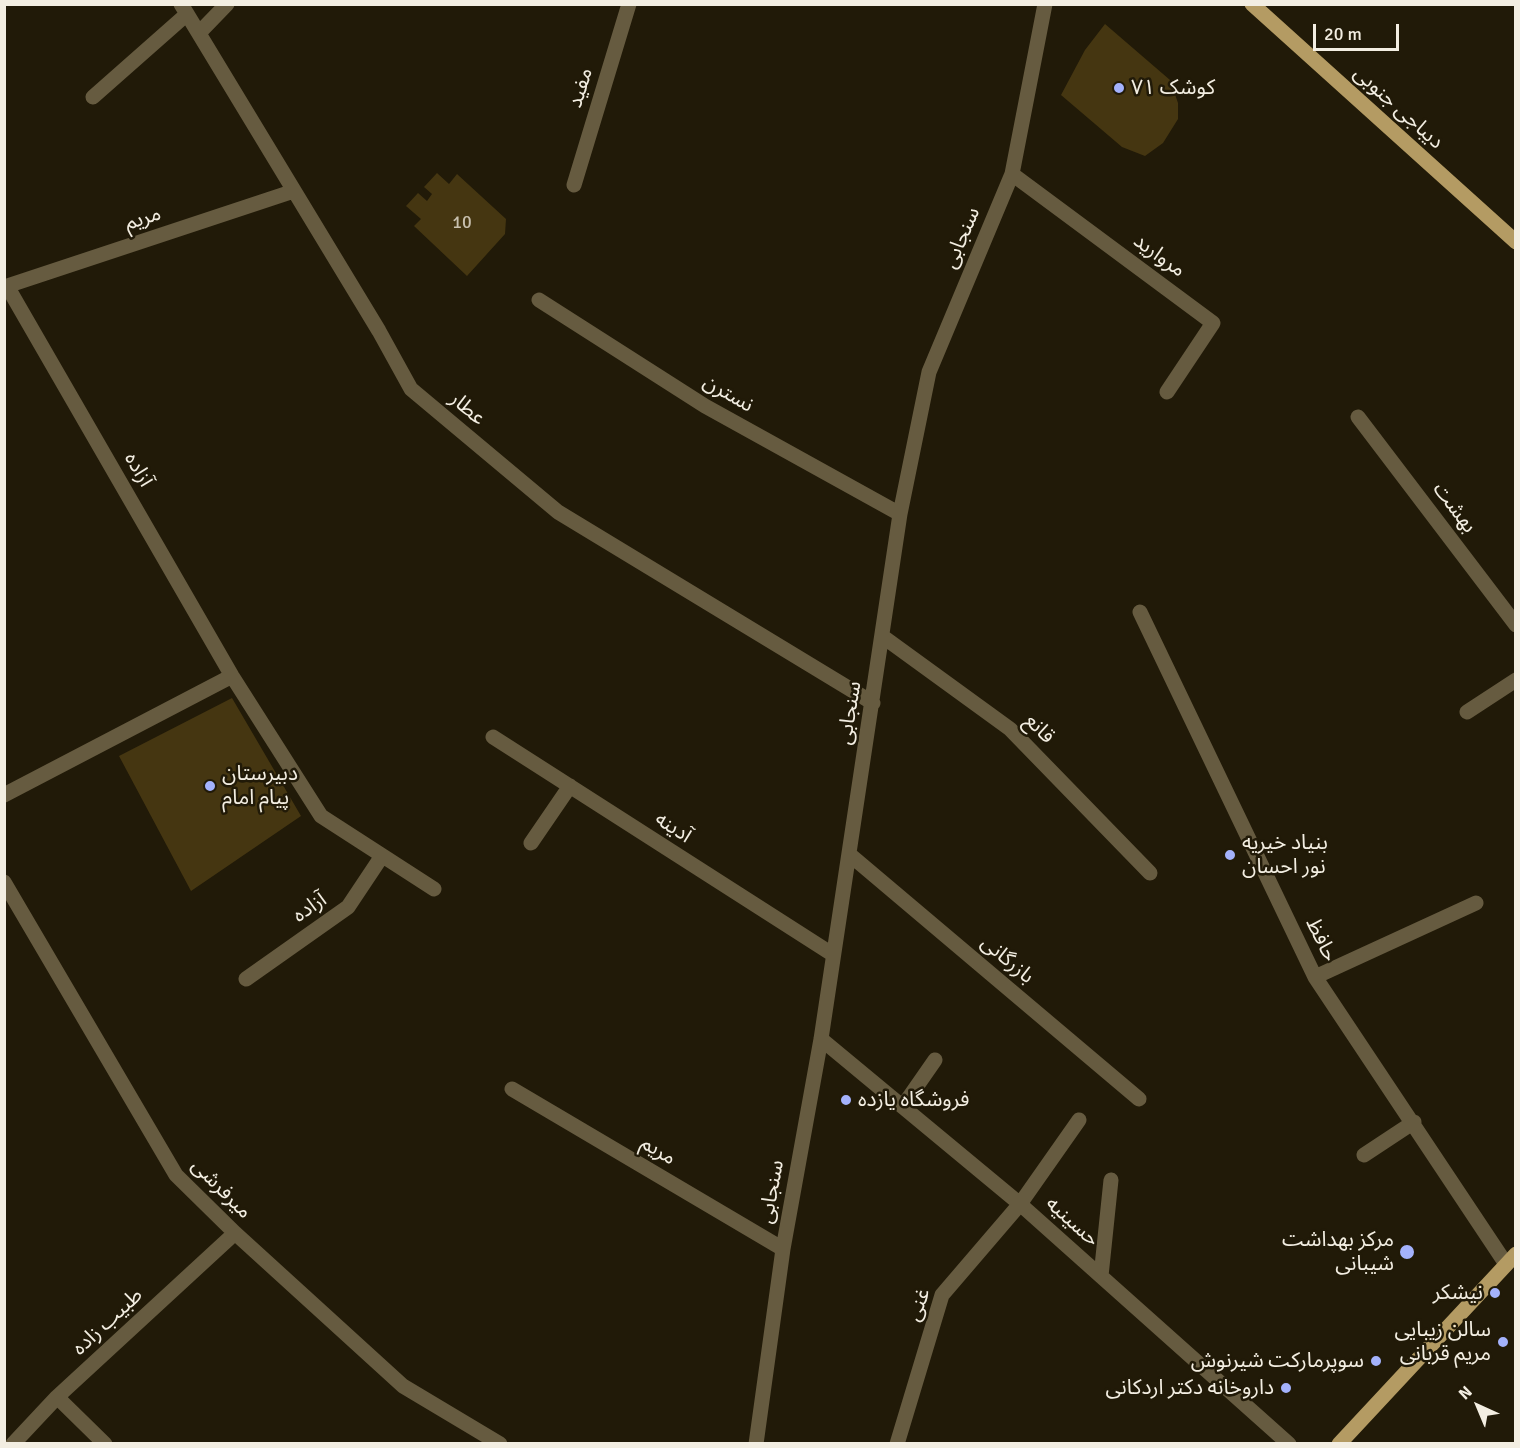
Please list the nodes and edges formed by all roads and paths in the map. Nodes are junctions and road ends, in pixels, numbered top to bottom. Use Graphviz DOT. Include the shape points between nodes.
graph roads {
  1 [pos="227,4"];
  2 [pos="629,4"];
  3 [pos="1045,4"];
  4 [pos="1252,4"];
  5 [pos="184,9"];
  6 [pos="199,33"];
  7 [pos="93,97"];
  8 [pos="1012,174"];
  9 [pos="574,184"];
  10 [pos="294,191"];
  11 [pos="1515,242"];
  12 [pos="6,286"];
  13 [pos="539,300"];
  14 [pos="1167,393"];
  15 [pos="1358,417"];
  16 [pos="900,514"];
  17 [pos="1140,612"];
  18 [pos="1515,625"];
  19 [pos="882,636"];
  20 [pos="232,676"];
  21 [pos="1515,680"];
  22 [pos="873,703"];
  23 [pos="1467,712"];
  24 [pos="493,737"];
  25 [pos="570,786"];
  26 [pos="4,795"];
  27 [pos="531,843"];
  28 [pos="849,854"];
  29 [pos="382,856"];
  30 [pos="1150,873"];
  31 [pos="4,882"];
  32 [pos="434,889"];
  33 [pos="1476,903"];
  34 [pos="831,954"];
  35 [pos="1315,977"];
  36 [pos="246,979"];
  37 [pos="821,1039"];
  38 [pos="934,1060"];
  39 [pos="512,1089"];
  40 [pos="1139,1099"];
  41 [pos="903,1106"];
  42 [pos="1079,1120"];
  43 [pos="1414,1122"];
  44 [pos="1364,1155"];
  45 [pos="1111,1180"];
  46 [pos="1020,1204"];
  47 [pos="235,1233"];
  48 [pos="783,1249"];
  49 [pos="1511,1259"];
  50 [pos="1101,1276"];
  51 [pos="57,1397"];
  52 [pos="13,1443"];
  53 [pos="105,1443"];
  54 [pos="500,1443"];
  55 [pos="756,1443"];
  56 [pos="897,1443"];
  57 [pos="1288,1443"];
  58 [pos="1339,1443"];
  1 -- 6 [label="street"];
  2 -- 9 [label="street, مفید"];
  3 -- 8 [label="street, سنجابی"];
  4 -- 11 [label="main road, دیباجی جنوبی"];
  5 -- 6 [label="street, عطار"];
  5 -- 7 [label="street"];
  6 -- 10 [label="street, عطار"];
  8 -- 14 [label="street, مروارید" via="1213,323"];
  8 -- 16 [label="street, سنجابی" via="928,372"];
  10 -- 12 [label="street, مریم"];
  10 -- 22 [label="street, عطار" via="411,389 558,512"];
  12 -- 20 [label="street, آزاده"];
  13 -- 16 [label="street, نسترن" via="705,406"];
  15 -- 18 [label="street, بهشت"];
  16 -- 19 [label="street, سنجابی"];
  17 -- 35 [label="street, حافظ"];
  19 -- 22 [label="street, سنجابی"];
  19 -- 30 [label="street, قانع" via="1010,729"];
  20 -- 26 [label="street"];
  20 -- 29 [label="street, آزاده" via="321,816"];
  21 -- 23 [label="street"];
  22 -- 28 [label="street, سنجابی"];
  24 -- 25 [label="street, آدینه"];
  25 -- 27 [label="street"];
  25 -- 34 [label="street, آدینه"];
  28 -- 34 [label="street, سنجابی"];
  28 -- 40 [label="street, بازرگانی"];
  29 -- 32 [label="street, آزاده"];
  29 -- 36 [label="street, آزاده" via="348,907"];
  31 -- 47 [label="street, میرفرشی" via="176,1175"];
  33 -- 35 [label="street"];
  34 -- 37 [label="street, سنجابی"];
  35 -- 43 [label="street, حافظ"];
  37 -- 41 [label="street, حسینیه"];
  37 -- 48 [label="street, سنجابی"];
  38 -- 41 [label="street"];
  39 -- 48 [label="street, مریم"];
  41 -- 46 [label="street, حسینیه"];
  42 -- 46 [label="street, غنی"];
  43 -- 44 [label="street"];
  43 -- 49 [label="street, حافظ"];
  45 -- 50 [label="street"];
  46 -- 50 [label="street, حسینیه"];
  46 -- 56 [label="street, غنی" via="942,1295"];
  47 -- 51 [label="street, طبیب زاده"];
  47 -- 54 [label="street, میرفرشی" via="403,1386"];
  48 -- 55 [label="street, سنجابی"];
  49 -- 58 [label="main road"];
  50 -- 57 [label="street, حسینیه"];
  51 -- 52 [label="street, طبیب زاده"];
  51 -- 53 [label="street"];
}
